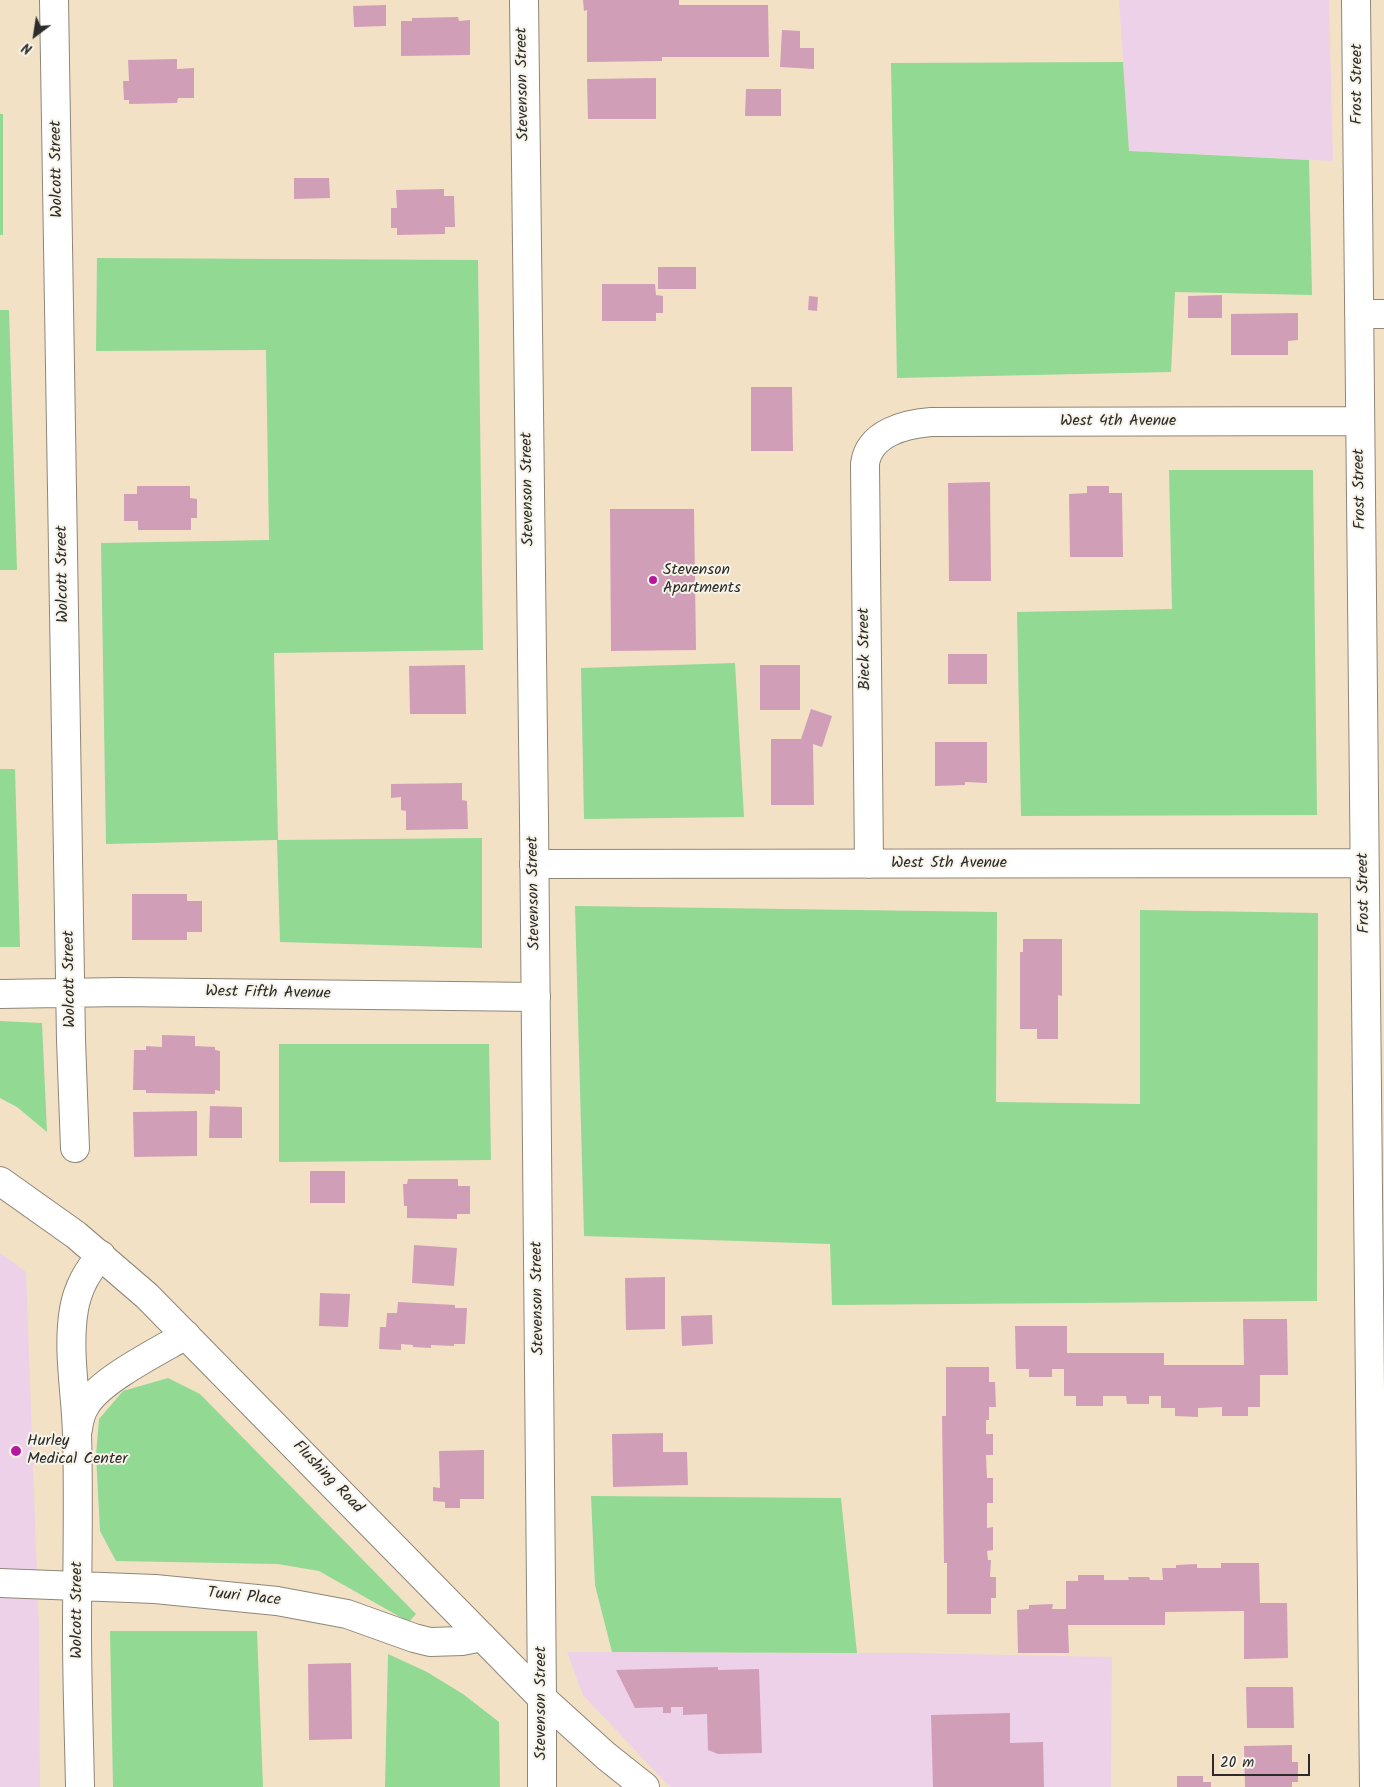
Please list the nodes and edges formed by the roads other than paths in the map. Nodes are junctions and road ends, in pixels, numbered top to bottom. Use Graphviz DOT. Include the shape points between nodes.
graph roads {
  1 [pos="54,0"];
  2 [pos="524,0"];
  3 [pos="1356,0"];
  4 [pos="1372,314"];
  5 [pos="1360,421"];
  6 [pos="880,439"];
  7 [pos="1364,863"];
  8 [pos="534,864"];
  9 [pos="869,864"];
  10 [pos="1375,992"];
  11 [pos="71,993"];
  12 [pos="0,994"];
  13 [pos="536,997"];
  14 [pos="75,1148"];
  15 [pos="0,1181"];
  16 [pos="100,1255"];
  17 [pos="186,1335"];
  18 [pos="78,1432"];
  19 [pos="1378,1574"];
  20 [pos="0,1583"];
  21 [pos="77,1585"];
  22 [pos="482,1637"];
  23 [pos="542,1698"];
  24 [pos="80,1787"];
  25 [pos="542,1787"];
  26 [pos="645,1787"];
  27 [pos="1374,1787"];
  1 -- 11 [label="street, Wolcott Street"];
  2 -- 8 [label="street, Stevenson Street"];
  3 -- 4 [label="street, Frost Street"];
  4 -- 5 [label="street, Frost Street"];
  5 -- 6 [label="street, West 4th Avenue" via="940,422 900,426"];
  5 -- 7 [label="street, Frost Street"];
  6 -- 9 [label="street, Bieck Street" via="868,454 865,464"];
  7 -- 9 [label="street, West 5th Avenue"];
  7 -- 10 [label="street, Frost Street"];
  8 -- 9 [label="street, West 5th Avenue"];
  8 -- 13 [label="street, Stevenson Street"];
  10 -- 19 [label="street, Frost Street"];
  11 -- 12 [label="street, West Fifth Avenue"];
  11 -- 13 [label="street, West Fifth Avenue"];
  11 -- 14 [label="street, Wolcott Street"];
  13 -- 23 [label="street, Stevenson Street"];
  15 -- 16 [label="street, Flushing Road"];
  16 -- 17 [label="street, Flushing Road"];
  16 -- 18 [label="street, Wolcott Street" via="85,1275 74,1310 72,1345"];
  17 -- 18 [label="street, Wolcott Street" via="129,1368 95,1394 83,1410"];
  17 -- 22 [label="street, Flushing Road"];
  18 -- 21 [label="street, Wolcott Street"];
  19 -- 27 [label="street, Frost Street"];
  20 -- 21 [label="street, Tuuri Place"];
  21 -- 22 [label="street, Tuuri Place" via="155,1588 305,1605 347,1614 430,1642"];
  21 -- 24 [label="street, Wolcott Street"];
  22 -- 23 [label="street, Flushing Road"];
  23 -- 25 [label="street, Stevenson Street"];
  23 -- 26 [label="street, Flushing Road"];
}
